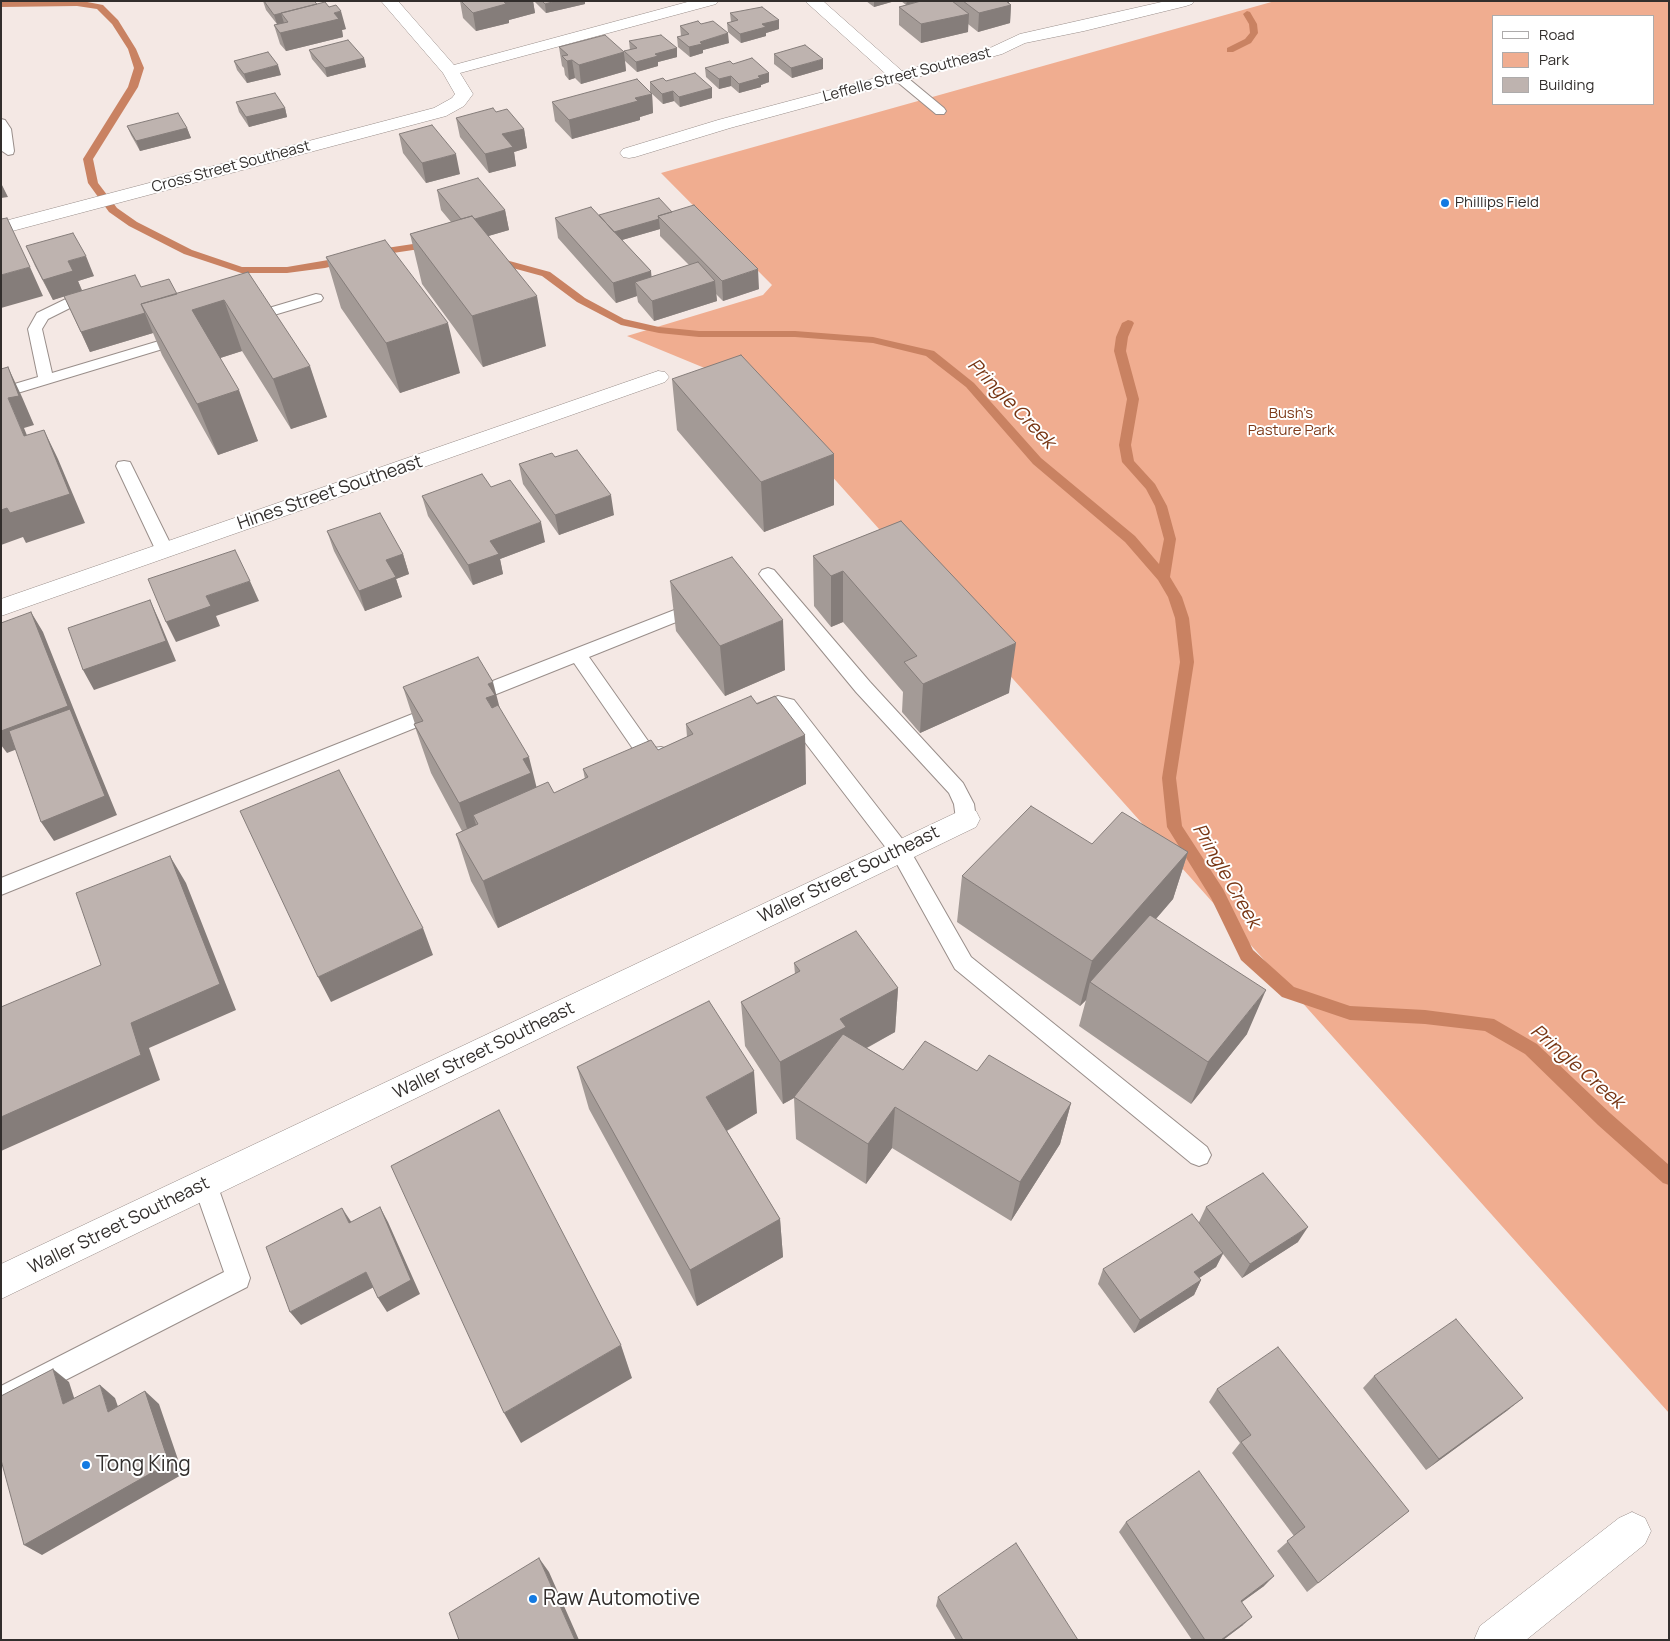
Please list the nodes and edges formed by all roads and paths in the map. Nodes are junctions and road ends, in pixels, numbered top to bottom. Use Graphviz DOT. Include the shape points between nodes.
graph roads {
  1 [pos="389,1"];
  2 [pos="710,1"];
  3 [pos="813,1"];
  4 [pos="1186,1"];
  5 [pos="450,71"];
  6 [pos="899,77"];
  7 [pos="940,111"];
  8 [pos="1,123"];
  9 [pos="8,151"];
  10 [pos="629,153"];
  11 [pos="1,228"];
  12 [pos="103,292"];
  13 [pos="316,298"];
  14 [pos="228,318"];
  15 [pos="199,333"];
  16 [pos="658,377"];
  17 [pos="46,380"];
  18 [pos="1,393"];
  19 [pos="124,466"];
  20 [pos="165,551"];
  21 [pos="768,574"];
  22 [pos="716,599"];
  23 [pos="1,608"];
  24 [pos="578,655"];
  25 [pos="743,718"];
  26 [pos="674,748"];
  27 [pos="966,819"];
  28 [pos="900,851"];
  29 [pos="1,886"];
  30 [pos="1199,1155"];
  31 [pos="205,1184"];
  32 [pos="1,1282"];
  33 [pos="1,1400"];
  34 [pos="1632,1531"];
  35 [pos="1494,1640"];
  1 -- 5 [label="street"];
  2 -- 5 [label="street"];
  3 -- 6 [label="street"];
  4 -- 6 [label="street, Leffelle Street Southeast" via="1020,39 996,51"];
  5 -- 11 [label="street, Cross Street Southeast" via="464,94 458,102 440,112"];
  6 -- 7 [label="lane"];
  6 -- 10 [label="street, Leffelle Street Southeast"];
  8 -- 9 [label="lane"];
  12 -- 17 [label="lane" via="75,300 42,316 35,329"];
  13 -- 14 [label="lane" via="237,322"];
  15 -- 17 [label="lane"];
  16 -- 20 [label="street, Hines Street Southeast"];
  17 -- 18 [label="lane"];
  19 -- 20 [label="lane"];
  20 -- 23 [label="street, Hines Street Southeast"];
  21 -- 27 [label="lane" via="863,688 956,788 964,804"];
  22 -- 24 [label="lane"];
  24 -- 26 [label="lane" via="647,754 656,756"];
  24 -- 29 [label="lane"];
  25 -- 28 [label="lane" via="778,703 787,705"];
  27 -- 28 [label="street, Waller Street Southeast"];
  28 -- 30 [label="lane" via="963,963"];
  28 -- 31 [label="street, Waller Street Southeast"];
  31 -- 32 [label="street, Waller Street Southeast"];
  31 -- 33 [label="lane" via="238,1278"];
  34 -- 35 [label="street"];
}
